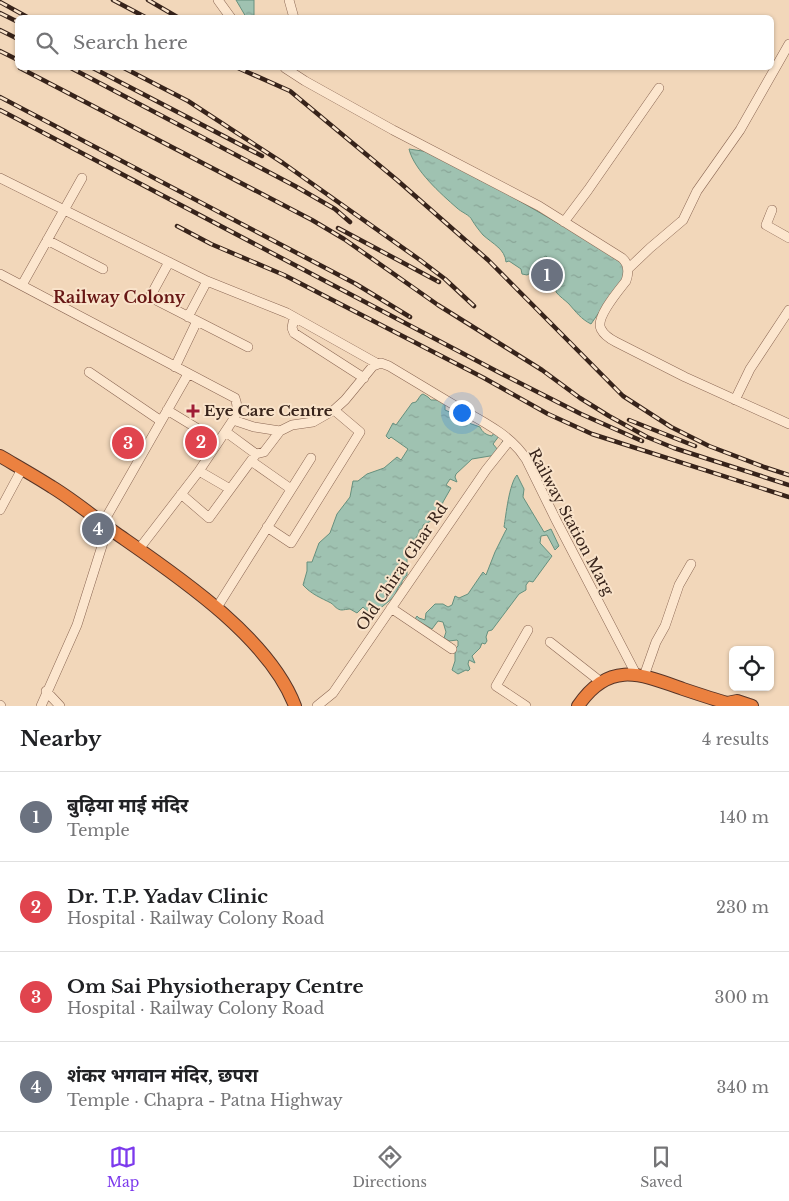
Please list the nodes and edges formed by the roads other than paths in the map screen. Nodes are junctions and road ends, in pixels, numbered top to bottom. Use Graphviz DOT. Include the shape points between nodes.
graph roads {
  1 [pos="218,0"];
  2 [pos="289,0"];
  3 [pos="229,15"];
  4 [pos="293,15"];
  5 [pos="789,44"];
  6 [pos="288,70"];
  7 [pos="659,88"];
  8 [pos="0,178"];
  9 [pos="82,178"];
  10 [pos="64,210"];
  11 [pos="772,210"];
  12 [pos="564,222"];
  13 [pos="789,238"];
  14 [pos="47,240"];
  15 [pos="169,262"];
  16 [pos="104,269"];
  17 [pos="628,269"];
  18 [pos="0,274"];
  19 [pos="207,281"];
  20 [pos="22,285"];
  21 [pos="789,310"];
  22 [pos="294,317"];
  23 [pos="192,319"];
  24 [pos="248,346"];
  25 [pos="378,364"];
  26 [pos="175,367"];
  27 [pos="88,372"];
  28 [pos="188,374"];
  29 [pos="364,378"];
  30 [pos="735,400"];
  31 [pos="167,410"];
  32 [pos="334,410"];
  33 [pos="233,420"];
  34 [pos="160,421"];
  35 [pos="789,424"];
  36 [pos="280,431"];
  37 [pos="226,432"];
  38 [pos="212,438"];
  39 [pos="509,441"];
  40 [pos="0,456"];
  41 [pos="253,457"];
  42 [pos="311,458"];
  43 [pos="22,469"];
  44 [pos="198,471"];
  45 [pos="230,489"];
  46 [pos="291,489"];
  47 [pos="181,494"];
  48 [pos="0,510"];
  49 [pos="106,525"];
  50 [pos="267,527"];
  51 [pos="139,549"];
  52 [pos="691,564"];
  53 [pos="391,608"];
  54 [pos="216,609"];
  55 [pos="528,630"];
  56 [pos="550,642"];
  57 [pos="452,649"];
  58 [pos="640,675"];
  59 [pos="601,682"];
  60 [pos="46,691"];
  61 [pos="728,705"];
  62 [pos="41,706"];
  63 [pos="60,706"];
  64 [pos="295,706"];
  65 [pos="317,706"];
  66 [pos="526,706"];
  67 [pos="578,706"];
  68 [pos="752,706"];
  1 -- 3 [label="street"];
  2 -- 4 [label="street"];
  5 -- 17 [label="street" via="740,130 697,191 683,220"];
  6 -- 12 [label="street"];
  7 -- 12 [label="street"];
  8 -- 10 [label="street, Railway Station Marg"];
  9 -- 10 [label="street"];
  10 -- 14 [label="street"];
  10 -- 15 [label="street, Railway Station Marg"];
  11 -- 13 [label="street" via="766,225"];
  12 -- 17 [label="street" via="622,258"];
  14 -- 16 [label="street"];
  14 -- 20 [label="street"];
  15 -- 19 [label="street, Railway Station Marg"];
  15 -- 23 [label="street" via="150,297"];
  17 -- 30 [label="street" via="626,281 600,318 601,330 616,342"];
  18 -- 20 [label="street"];
  19 -- 22 [label="street, Railway Station Marg"];
  19 -- 23 [label="street"];
  20 -- 26 [label="street"];
  21 -- 30 [label="street" via="745,378"];
  22 -- 25 [label="street, Railway Station Marg"];
  22 -- 29 [label="street" via="294,333"];
  23 -- 24 [label="street"];
  23 -- 26 [label="street"];
  25 -- 29 [label="street"];
  25 -- 39 [label="street, Railway Station Marg" via="389,366"];
  26 -- 28 [label="street"];
  27 -- 34 [label="street"];
  28 -- 31 [label="street"];
  28 -- 33 [label="street" via="234,398 238,405"];
  29 -- 32 [label="street"];
  30 -- 35 [label="street"];
  31 -- 34 [label="street"];
  31 -- 38 [label="street"];
  32 -- 36 [label="street" via="313,422 292,425"];
  32 -- 50 [label="street" via="360,432 291,543"];
  33 -- 36 [label="street"];
  33 -- 37 [label="street"];
  34 -- 49 [label="street"];
  36 -- 41 [label="street" via="264,452"];
  37 -- 41 [label="street"];
  37 -- 44 [label="street"];
  39 -- 53 [label="street, Old Chirai Ghar Rd"];
  39 -- 58 [label="street, Railway Station Marg" via="526,459"];
  40 -- 43 [label="highway"];
  41 -- 45 [label="street"];
  41 -- 46 [label="street"];
  42 -- 46 [label="street"];
  43 -- 48 [label="street"];
  43 -- 49 [label="highway"];
  44 -- 45 [label="street"];
  44 -- 47 [label="street"];
  45 -- 47 [label="street" via="209,518"];
  46 -- 50 [label="street"];
  47 -- 51 [label="street"];
  49 -- 51 [label="highway"];
  49 -- 60 [label="street" via="77,625"];
  50 -- 54 [label="street"];
  51 -- 54 [label="highway"];
  52 -- 58 [label="street"];
  53 -- 57 [label="street"];
  53 -- 65 [label="street, Old Chirai Ghar Rd" via="333,693"];
  54 -- 64 [label="highway" via="263,653"];
  55 -- 66 [label="street" via="496,686"];
  56 -- 59 [label="street"];
  58 -- 59 [label="highway" via="624,674"];
  58 -- 61 [label="highway"];
  59 -- 67 [label="highway"];
  60 -- 62 [label="street"];
  60 -- 63 [label="street"];
  61 -- 68 [label="highway" via="737,701"];
}
